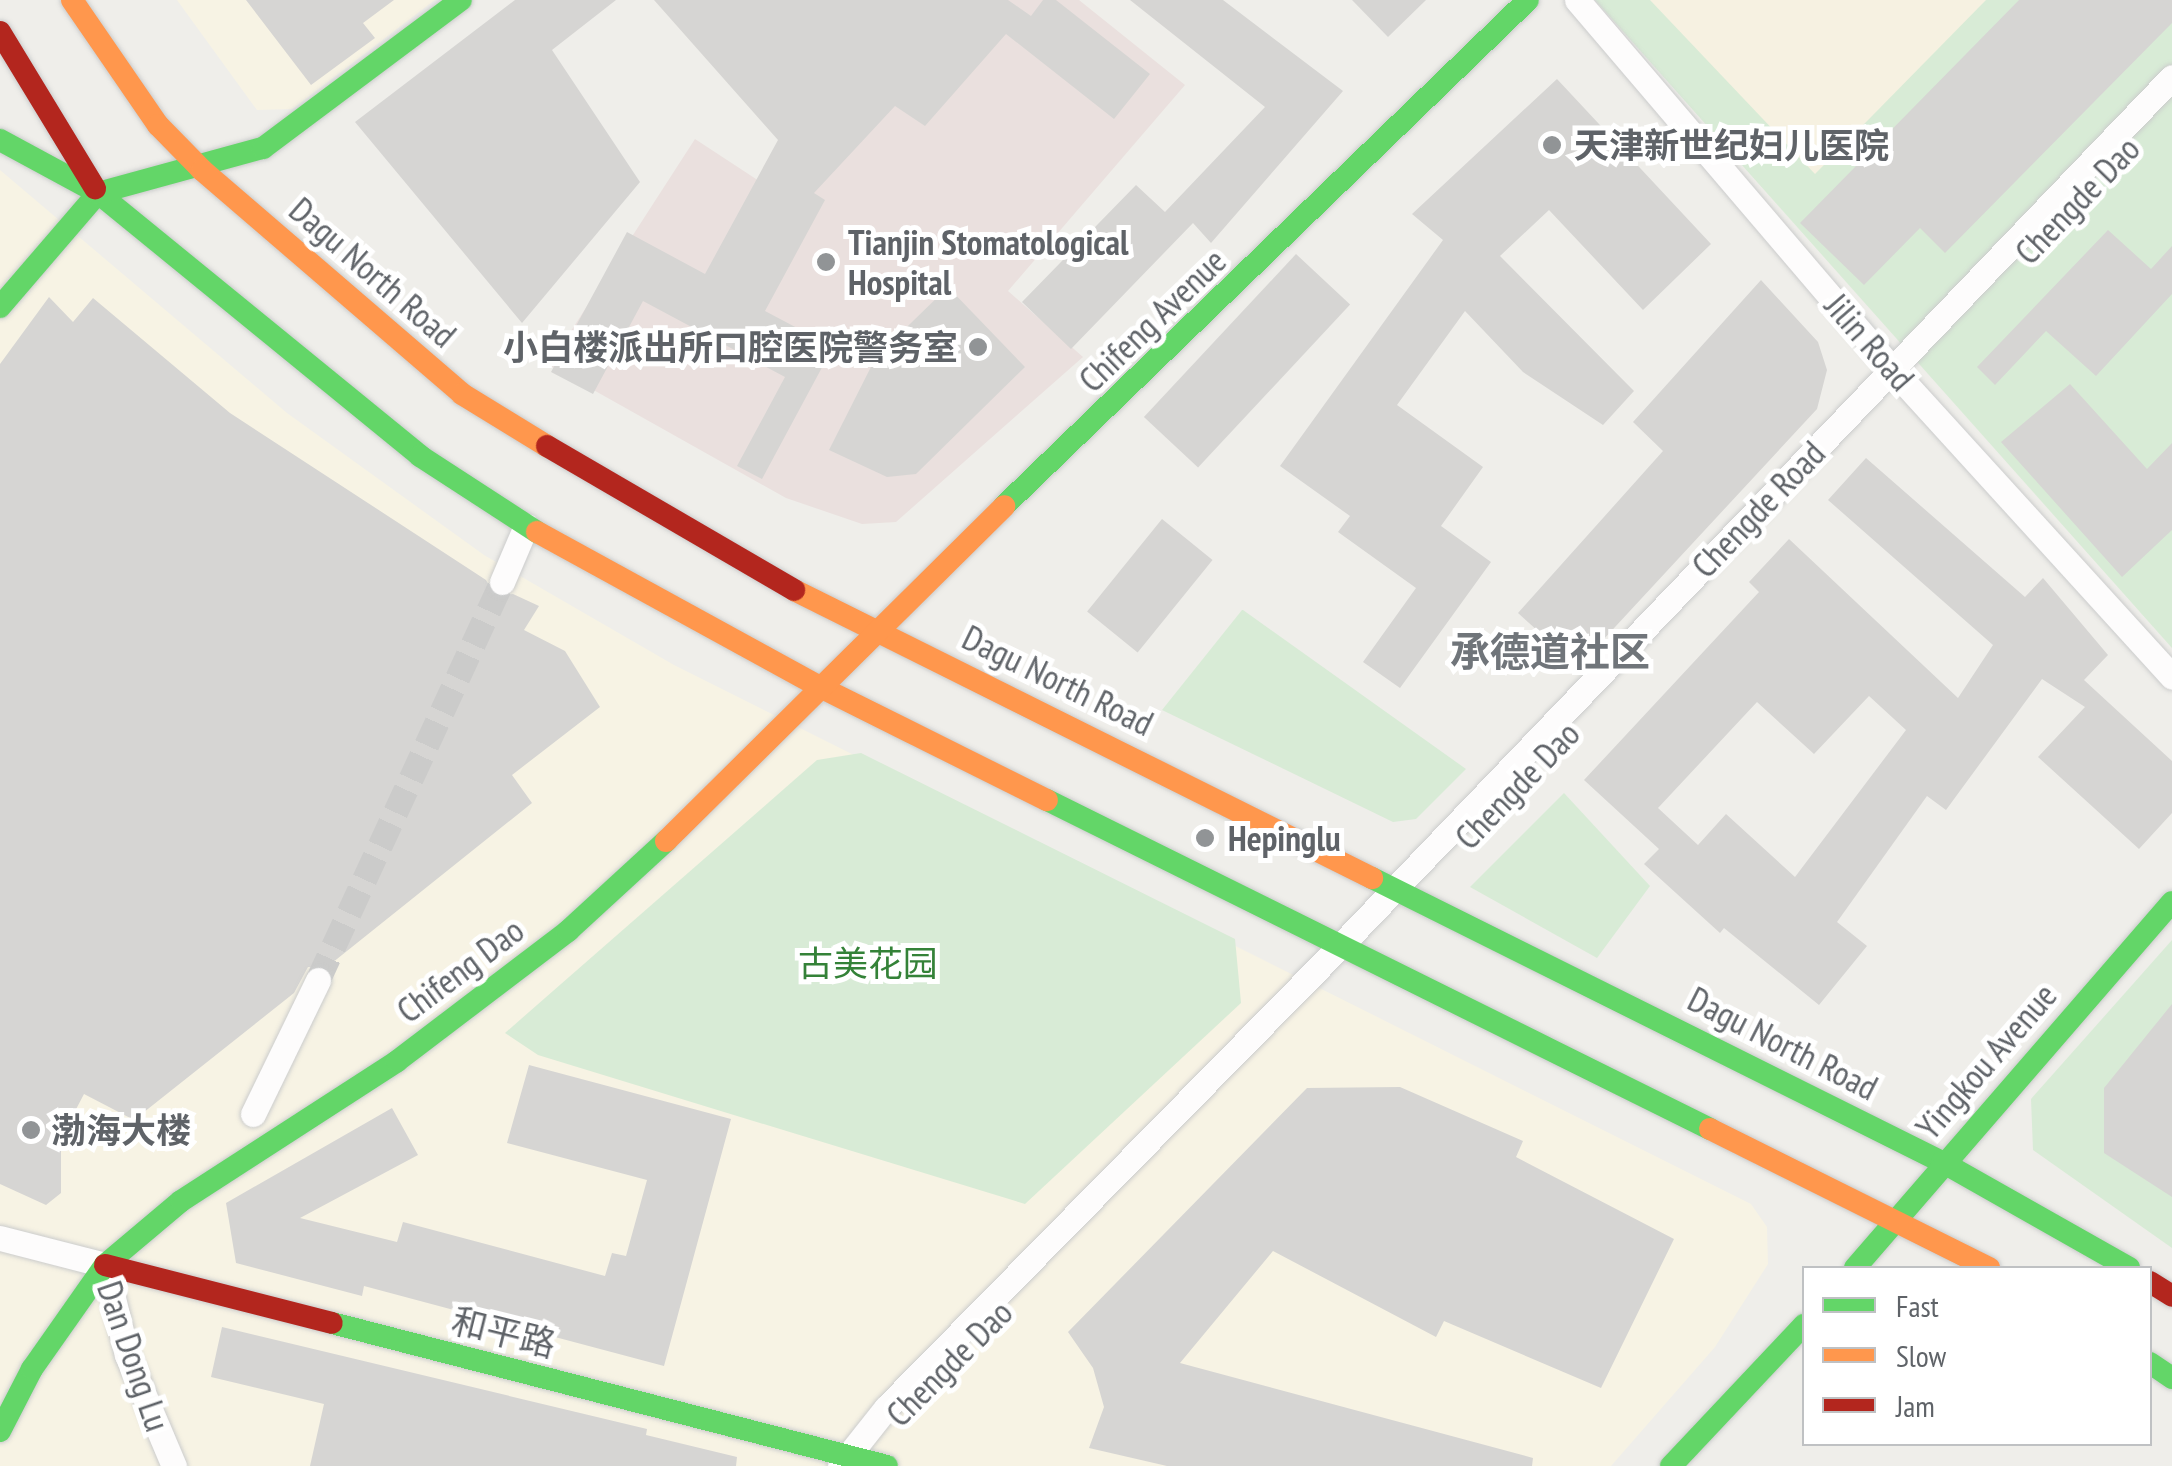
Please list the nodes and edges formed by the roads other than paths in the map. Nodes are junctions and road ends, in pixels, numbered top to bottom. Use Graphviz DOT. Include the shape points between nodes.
graph roads {
  1 [pos="72,0"];
  2 [pos="461,0"];
  3 [pos="1528,0"];
  4 [pos="1577,0"];
  5 [pos="0,32"];
  6 [pos="2172,77"];
  7 [pos="2172,101"];
  8 [pos="0,140"];
  9 [pos="202,170"];
  10 [pos="98,193"];
  11 [pos="0,307"];
  12 [pos="1898,376"];
  13 [pos="526,526"];
  14 [pos="502,582"];
  15 [pos="875,630"];
  16 [pos="2172,676"];
  17 [pos="824,689"];
  18 [pos="1403,892"];
  19 [pos="2172,902"];
  20 [pos="1351,946"];
  21 [pos="318,980"];
  22 [pos="253,1114"];
  23 [pos="1942,1162"];
  24 [pos="1897,1220"];
  25 [pos="0,1238"];
  26 [pos="104,1266"];
  27 [pos="1858,1266"];
  28 [pos="1985,1266"];
  29 [pos="2125,1266"];
  30 [pos="1802,1327"];
  31 [pos="0,1431"];
  32 [pos="844,1461"];
  33 [pos="157,1466"];
  34 [pos="174,1466"];
  35 [pos="887,1466"];
  36 [pos="1671,1466"];
  1 -- 9 [label="main road, Dagu North Road" via="158,125"];
  2 -- 9 [label="main road" via="263,148"];
  3 -- 15 [label="main road, Chifeng Avenue"];
  4 -- 12 [label="street, Jilin Road"];
  5 -- 10 [label="main road"];
  6 -- 12 [label="street"];
  7 -- 12 [label="street, Chengde Dao"];
  8 -- 10 [label="main road"];
  9 -- 10 [label="main road"];
  9 -- 15 [label="main road, Dagu North Road" via="462,394 747,566"];
  10 -- 11 [label="main road"];
  10 -- 13 [label="main road" via="420,456"];
  12 -- 16 [label="street, Jilin Road"];
  12 -- 18 [label="street, Chengde Dao"];
  13 -- 14 [label="street"];
  13 -- 17 [label="main road"];
  15 -- 17 [label="main road, Chifeng Avenue"];
  15 -- 18 [label="main road, Dagu North Road"];
  17 -- 20 [label="main road"];
  17 -- 26 [label="main road, Chifeng Dao" via="568,931 396,1061 181,1202"];
  18 -- 20 [label="street"];
  18 -- 23 [label="main road, Dagu North Road"];
  19 -- 23 [label="main road, Yingkou Avenue"];
  20 -- 24 [label="main road"];
  20 -- 32 [label="street, Chengde Dao" via="886,1408"];
  21 -- 22 [label="street"];
  23 -- 24 [label="main road, Yingkou Avenue"];
  23 -- 29 [label="main road, Dagu North Road"];
  24 -- 27 [label="main road, Yingkou Avenue"];
  24 -- 28 [label="main road"];
  25 -- 26 [label="street"];
  26 -- 31 [label="main road" via="32,1370"];
  26 -- 32 [label="main road, 和平路"];
  26 -- 33 [label="street, Dan Dong Lu" via="110,1355"];
  26 -- 34 [label="street, Dan Dong Lu" via="127,1355"];
  30 -- 36 [label="main road"];
  32 -- 35 [label="main road, 和平路"];
}
